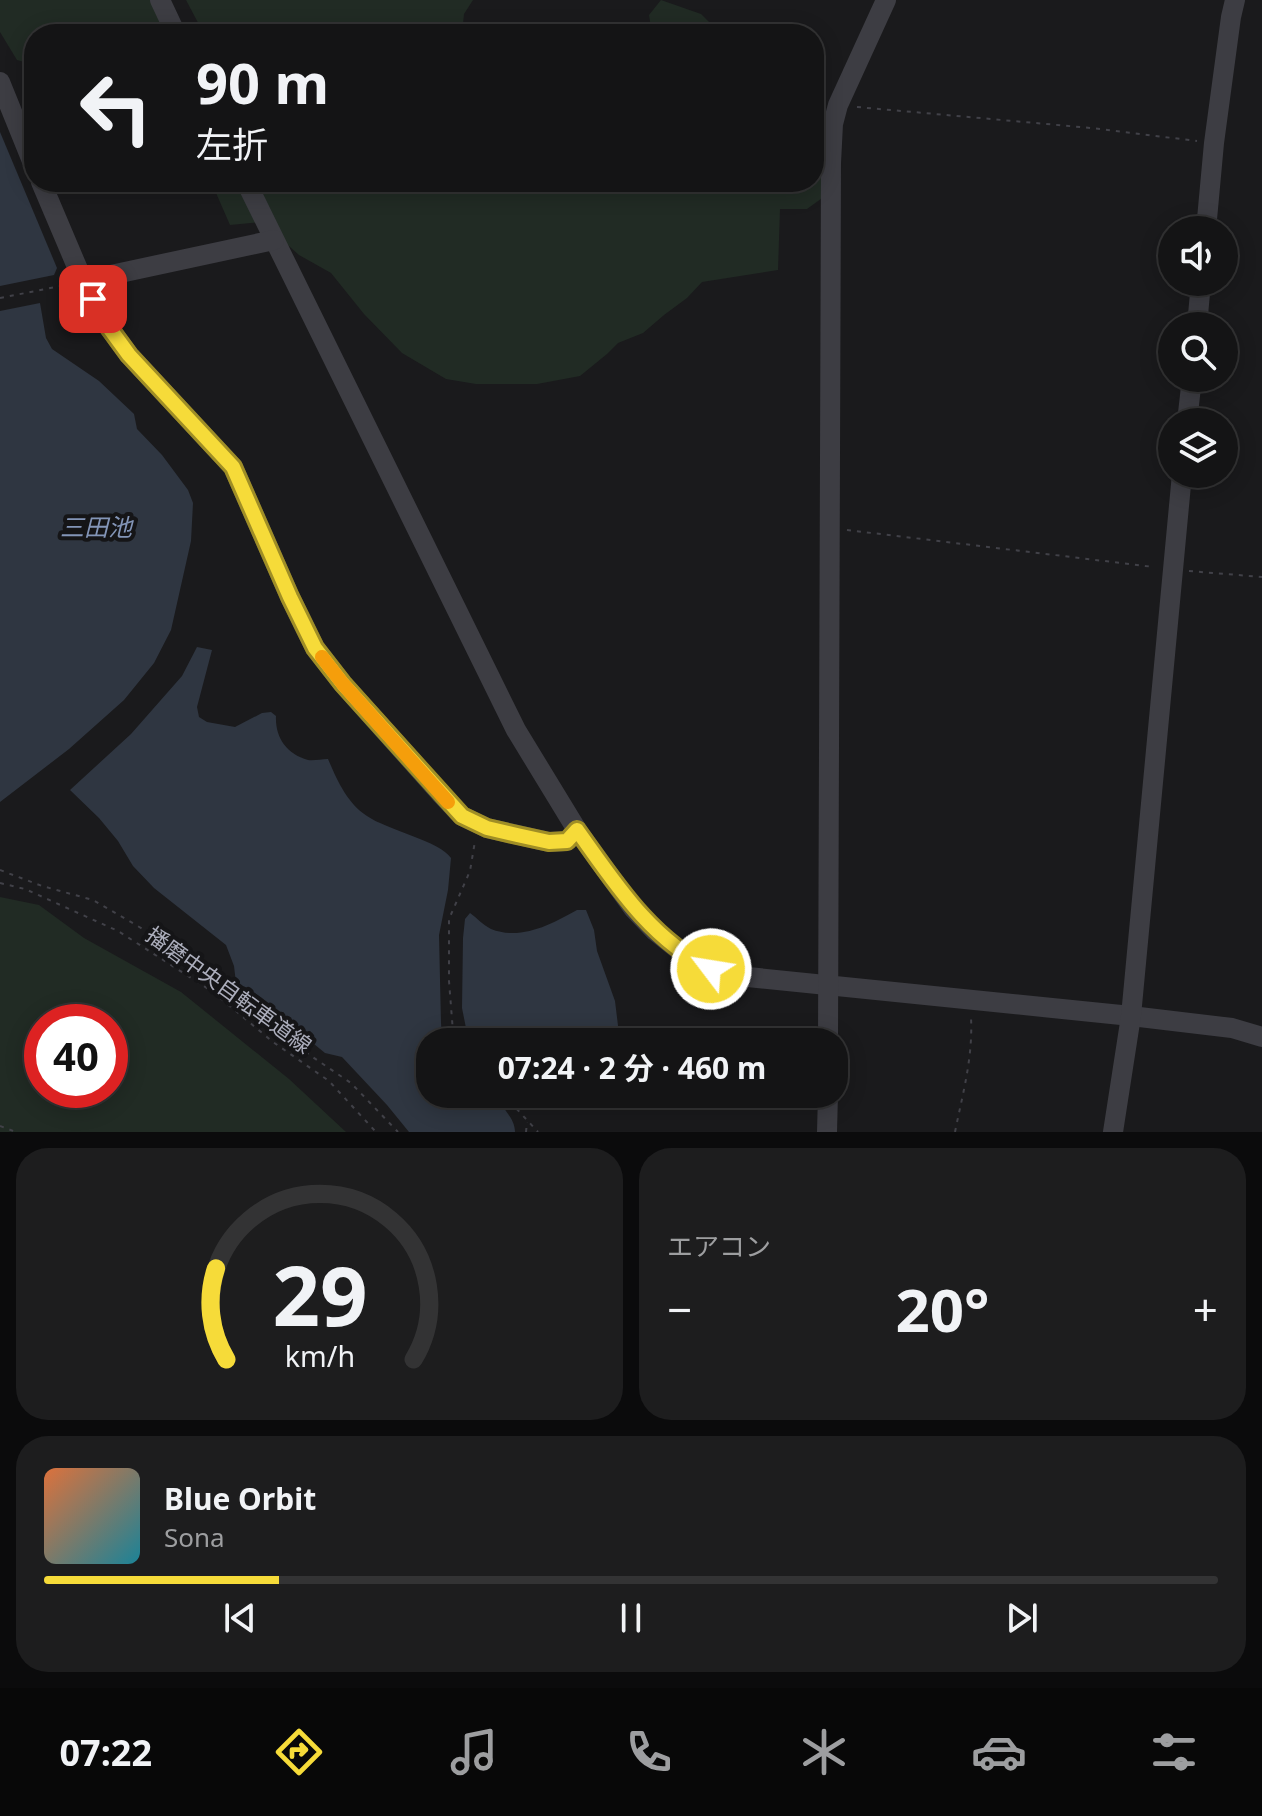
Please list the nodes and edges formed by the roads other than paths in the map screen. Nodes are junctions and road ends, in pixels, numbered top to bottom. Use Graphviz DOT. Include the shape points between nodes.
graph roads {
  1 [pos="160,0"];
  2 [pos="886,0"];
  3 [pos="1235,0"];
  4 [pos="171,24"];
  5 [pos="0,82"];
  6 [pos="24,141"];
  7 [pos="45,192"];
  8 [pos="251,192"];
  9 [pos="1207,216"];
  10 [pos="274,240"];
  11 [pos="83,281"];
  12 [pos="1181,488"];
  13 [pos="577,830"];
  14 [pos="827,986"];
  15 [pos="1131,1016"];
  16 [pos="828,1028"];
  17 [pos="1262,1037"];
  18 [pos="830,1108"];
  19 [pos="832,1130"];
  20 [pos="1113,1132"];
  1 -- 4 [label="street"];
  2 -- 14 [label="street" via="833,124"];
  3 -- 9 [label="street"];
  5 -- 6 [label="street"];
  7 -- 11 [label="street"];
  8 -- 10 [label="street"];
  10 -- 11 [label="street"];
  10 -- 13 [label="street" via="516,730"];
  11 -- 13 [label="street" via="129,355 233,467 315,648 442,795 462,816 487,828 549,842 567,841"];
  12 -- 15 [label="street"];
  13 -- 14 [label="street" via="633,908 690,959 738,976"];
  14 -- 15 [label="street"];
  14 -- 16 [label="street"];
  15 -- 17 [label="street" via="1232,1028"];
  15 -- 20 [label="street"];
  18 -- 19 [label="street"];
}
